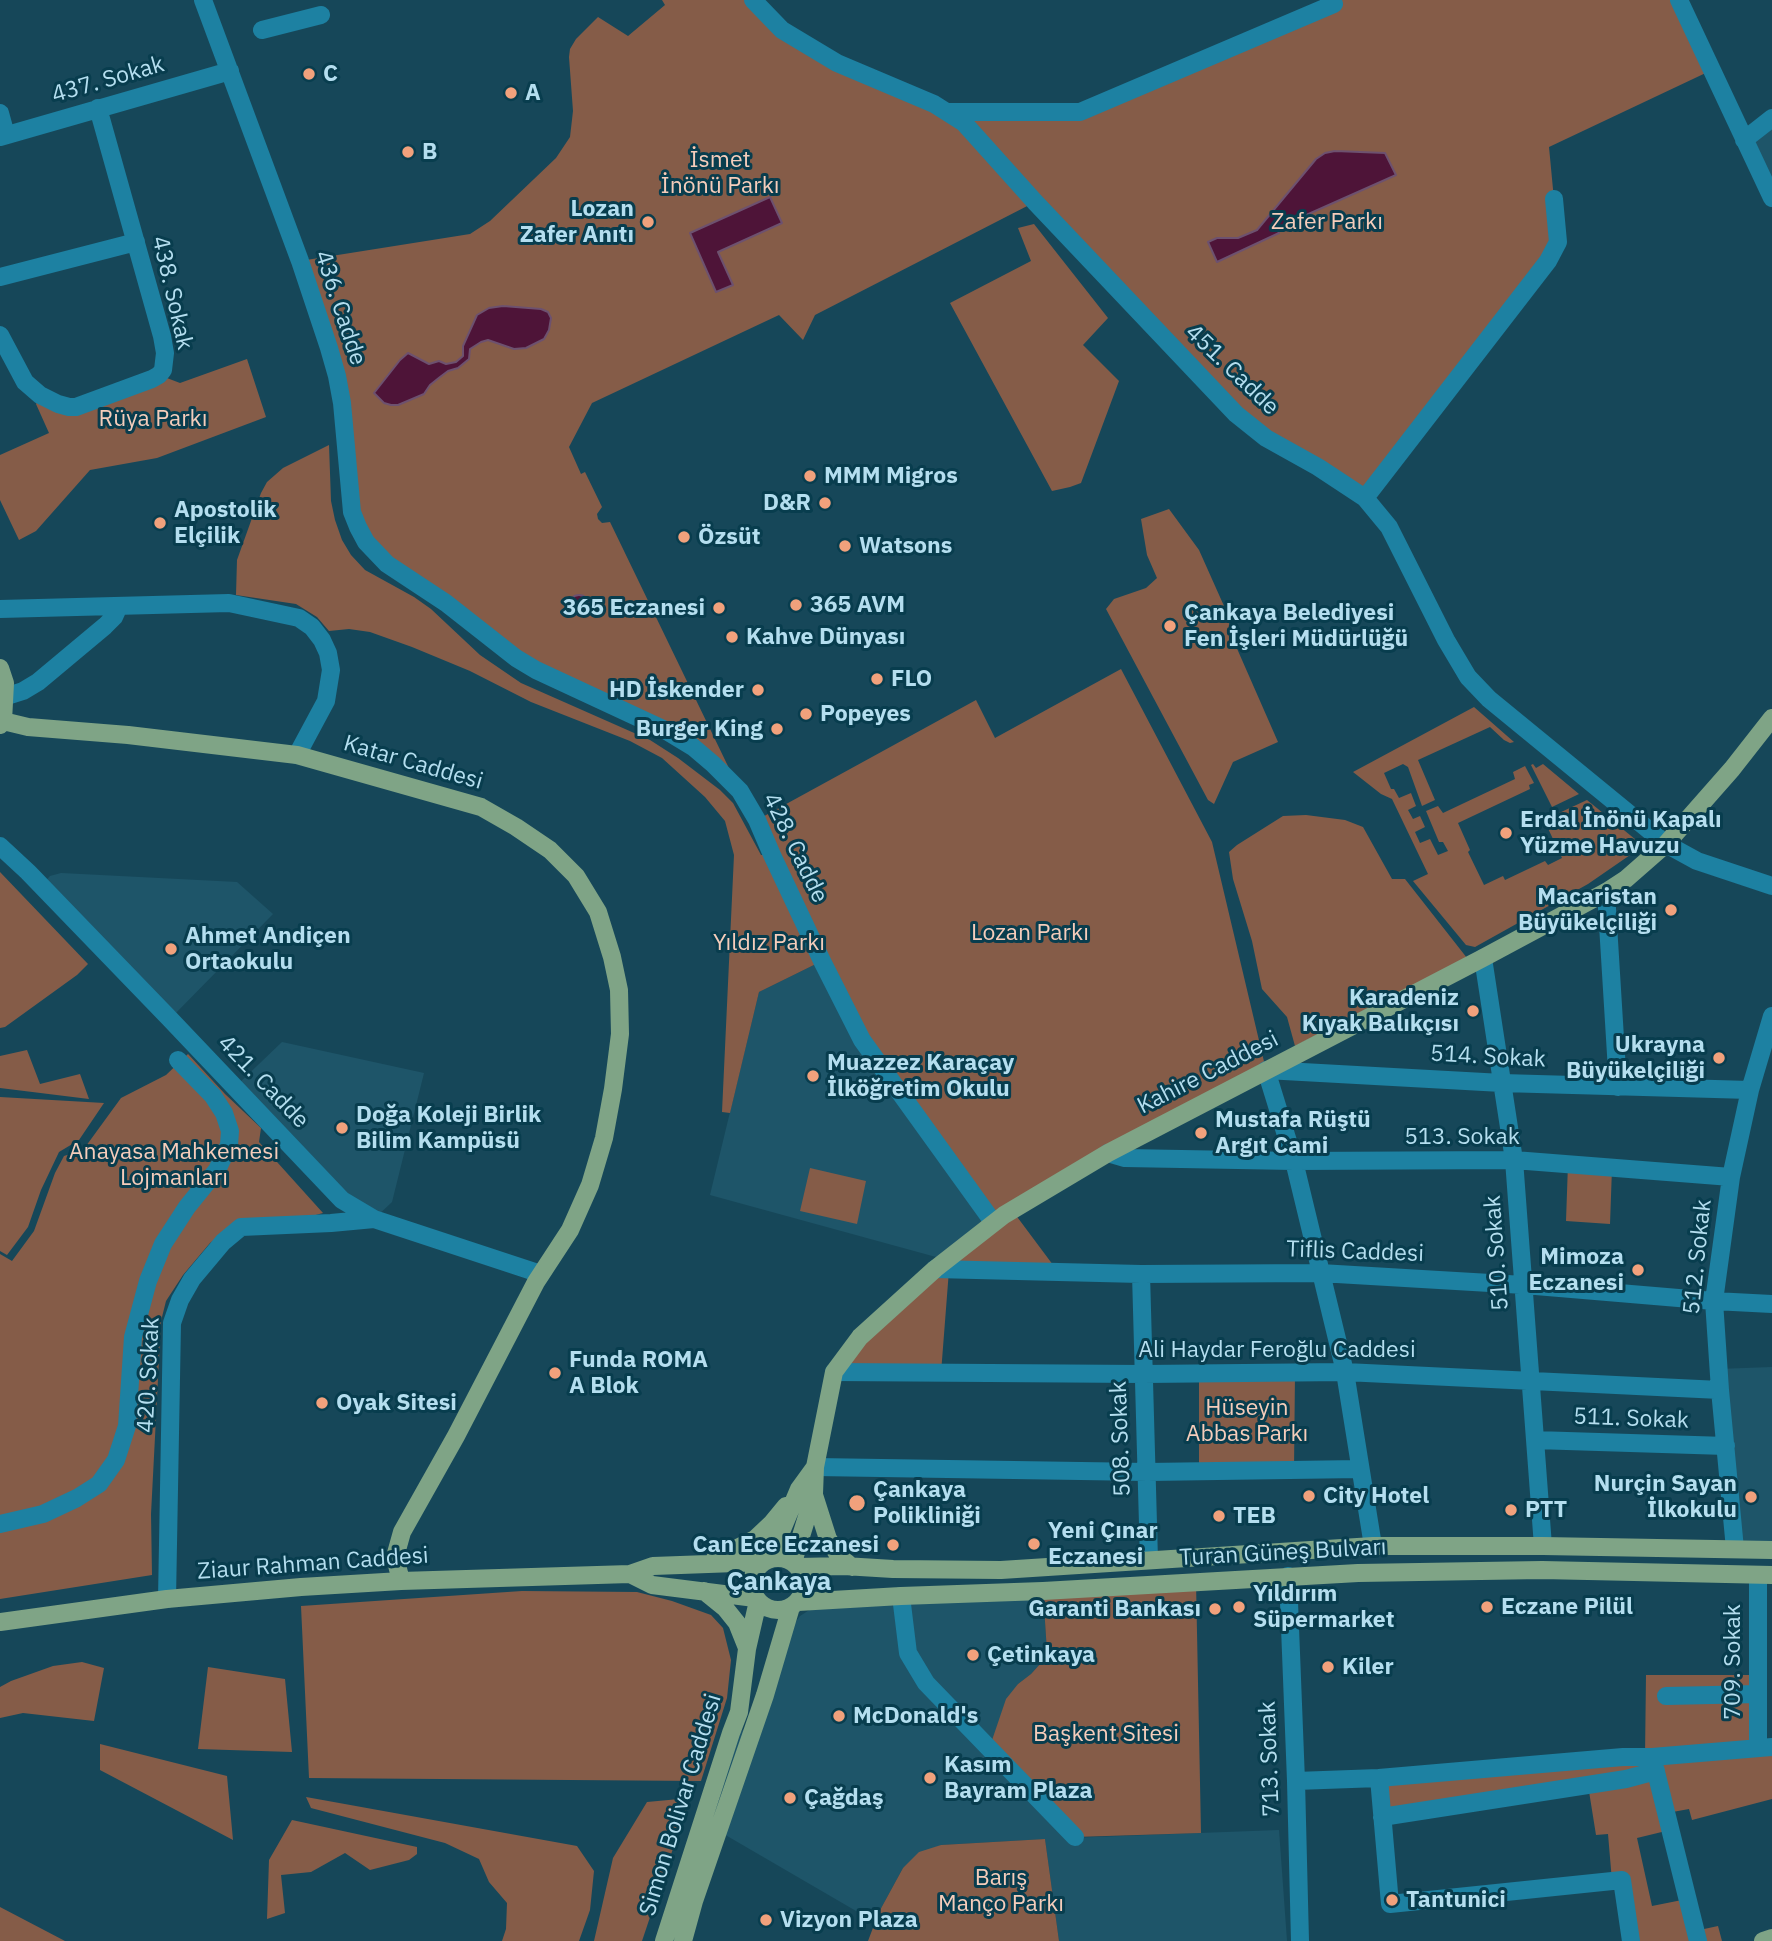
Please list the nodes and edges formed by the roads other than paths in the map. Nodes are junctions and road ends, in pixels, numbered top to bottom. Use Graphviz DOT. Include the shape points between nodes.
graph roads {
  1 [pos="203,0"];
  2 [pos="753,0"];
  3 [pos="1679,0"];
  4 [pos="1334,4"];
  5 [pos="321,15"];
  6 [pos="262,30"];
  7 [pos="230,71"];
  8 [pos="98,108"];
  9 [pos="947,112"];
  10 [pos="0,113"];
  11 [pos="1772,118"];
  12 [pos="3,136"];
  13 [pos="1744,140"];
  14 [pos="1772,198"];
  15 [pos="1554,199"];
  16 [pos="136,242"];
  17 [pos="0,277"];
  18 [pos="0,335"];
  19 [pos="1365,498"];
  20 [pos="446,603"];
  21 [pos="119,606"];
  22 [pos="0,609"];
  23 [pos="0,668"];
  24 [pos="4,697"];
  25 [pos="1772,719"];
  26 [pos="1,723"];
  27 [pos="297,755"];
  28 [pos="1666,844"];
  29 [pos="0,846"];
  30 [pos="1772,886"];
  31 [pos="1606,892"];
  32 [pos="1483,958"];
  33 [pos="1772,1016"];
  34 [pos="178,1060"];
  35 [pos="1266,1070"];
  36 [pos="1502,1083"];
  37 [pos="1618,1087"];
  38 [pos="1750,1090"];
  39 [pos="1108,1153"];
  40 [pos="1514,1160"];
  41 [pos="1294,1161"];
  42 [pos="1731,1177"];
  43 [pos="374,1219"];
  44 [pos="993,1222"];
  45 [pos="935,1269"];
  46 [pos="1320,1273"];
  47 [pos="541,1274"];
  48 [pos="1141,1274"];
  49 [pos="1524,1285"];
  50 [pos="1714,1301"];
  51 [pos="1772,1304"];
  52 [pos="834,1372"];
  53 [pos="1345,1372"];
  54 [pos="1144,1374"];
  55 [pos="1531,1380"];
  56 [pos="1720,1390"];
  57 [pos="1535,1440"];
  58 [pos="1726,1446"];
  59 [pos="815,1467"];
  60 [pos="1360,1469"];
  61 [pos="1147,1472"];
  62 [pos="806,1492"];
  63 [pos="0,1524"];
  64 [pos="1373,1546"];
  65 [pos="1544,1546"];
  66 [pos="1735,1549"];
  67 [pos="1772,1550"];
  68 [pos="766,1560"];
  69 [pos="1149,1560"];
  70 [pos="705,1564"];
  71 [pos="796,1565"];
  72 [pos="848,1567"];
  73 [pos="630,1574"];
  74 [pos="1765,1575"];
  75 [pos="1288,1576"];
  76 [pos="401,1581"];
  77 [pos="704,1591"];
  78 [pos="901,1596"];
  79 [pos="843,1598"];
  80 [pos="167,1599"];
  81 [pos="757,1600"];
  82 [pos="794,1604"];
  83 [pos="0,1622"];
  84 [pos="747,1649"];
  85 [pos="1758,1694"];
  86 [pos="1666,1696"];
  87 [pos="1765,1748"];
  88 [pos="1586,1760"];
  89 [pos="1654,1764"];
  90 [pos="1379,1779"];
  91 [pos="1296,1781"];
  92 [pos="1588,1785"];
  93 [pos="1382,1817"];
  94 [pos="1075,1836"];
  95 [pos="1772,1938"];
  96 [pos="664,1941"];
  97 [pos="682,1941"];
  98 [pos="1300,1941"];
  99 [pos="1631,1941"];
  100 [pos="1698,1941"];
  101 [pos="1763,1941"];
  1 -- 7 [label="street, 436. Cadde"];
  2 -- 9 [label="street, 451. Cadde" via="782,30 837,63"];
  3 -- 13 [label="street"];
  4 -- 9 [label="street" via="1080,112"];
  5 -- 6 [label="street"];
  7 -- 8 [label="street, 437. Sokak"];
  7 -- 20 [label="street, 436. Cadde" via="337,376 352,512 358,527 387,564"];
  8 -- 12 [label="street, 437. Sokak"];
  8 -- 16 [label="street, 438. Sokak"];
  9 -- 19 [label="street, 451. Cadde" via="964,123 1237,414 1266,438"];
  10 -- 12 [label="street"];
  11 -- 13 [label="street"];
  13 -- 14 [label="street"];
  15 -- 19 [label="street" via="1558,242 1548,261"];
  16 -- 17 [label="street"];
  16 -- 18 [label="street, 438. Sokak" via="165,353 159,375 76,407 64,406 25,382"];
  19 -- 28 [label="street, 451. Cadde" via="1389,527 1468,677"];
  20 -- 44 [label="street, 428. Cadde" via="536,670 693,747 740,791 862,1040"];
  21 -- 22 [label="street"];
  21 -- 24 [label="street" via="105,626 38,682"];
  21 -- 27 [label="street" via="229,603 299,618 313,626 328,653 331,670 326,701"];
  23 -- 24 [label="main road"];
  24 -- 26 [label="main road"];
  25 -- 28 [label="main road, Kahire Caddesi"];
  26 -- 27 [label="main road, Katar Caddesi"];
  27 -- 47 [label="main road, Katar Caddesi" via="481,807 551,850 576,876 598,912 619,990 620,1034 613,1089 590,1185 570,1230"];
  28 -- 30 [label="street, 451. Cadde" via="1697,861"];
  28 -- 31 [label="main road, Kahire Caddesi"];
  29 -- 43 [label="street, 421. Cadde" via="342,1200"];
  31 -- 32 [label="main road, Kahire Caddesi"];
  31 -- 37 [label="street"];
  32 -- 35 [label="main road, Kahire Caddesi"];
  32 -- 36 [label="street, 510. Sokak"];
  33 -- 38 [label="street, 512. Sokak"];
  34 -- 63 [label="street" via="224,1113 229,1145 217,1170 163,1244 148,1281 133,1337 127,1426 116,1460 99,1484 78,1498 43,1514"];
  35 -- 36 [label="street, 514. Sokak"];
  35 -- 39 [label="main road, Kahire Caddesi"];
  35 -- 41 [label="street"];
  36 -- 37 [label="street, 514. Sokak"];
  36 -- 40 [label="street, 510. Sokak"];
  37 -- 38 [label="street, 514. Sokak"];
  38 -- 42 [label="street, 512. Sokak"];
  39 -- 41 [label="street, 513. Sokak" via="1125,1158"];
  39 -- 44 [label="main road, Kahire Caddesi"];
  40 -- 41 [label="street, 513. Sokak"];
  40 -- 42 [label="street, 513. Sokak"];
  40 -- 49 [label="street, 510. Sokak"];
  41 -- 46 [label="street"];
  42 -- 50 [label="street, 512. Sokak"];
  43 -- 47 [label="street, 421. Cadde"];
  43 -- 80 [label="street, 420. Sokak" via="241,1227 192,1279 180,1300 172,1323"];
  44 -- 45 [label="main road, Kahire Caddesi"];
  45 -- 48 [label="street, Tiflis Caddesi"];
  45 -- 52 [label="main road, Kahire Caddesi" via="860,1337"];
  46 -- 48 [label="street, Tiflis Caddesi"];
  46 -- 49 [label="street, Tiflis Caddesi"];
  46 -- 53 [label="street"];
  47 -- 76 [label="main road, Katar Caddesi" via="402,1532 395,1557"];
  48 -- 54 [label="street, 508. Sokak"];
  49 -- 50 [label="street, Tiflis Caddesi"];
  49 -- 55 [label="street, 510. Sokak"];
  50 -- 51 [label="street, Tiflis Caddesi"];
  50 -- 56 [label="street, 512. Sokak"];
  52 -- 54 [label="street, Ali Haydar Feroğlu Caddesi"];
  52 -- 59 [label="main road, Kahire Caddesi"];
  53 -- 54 [label="street, Ali Haydar Feroğlu Caddesi"];
  53 -- 55 [label="street, Ali Haydar Feroğlu Caddesi"];
  53 -- 60 [label="street"];
  54 -- 61 [label="street, 508. Sokak"];
  55 -- 56 [label="street, Ali Haydar Feroğlu Caddesi"];
  55 -- 57 [label="street, 510. Sokak"];
  56 -- 58 [label="street, 512. Sokak"];
  57 -- 58 [label="street, 511. Sokak"];
  57 -- 65 [label="street, 510. Sokak"];
  58 -- 66 [label="street, 512. Sokak"];
  59 -- 61 [label="street"];
  59 -- 62 [label="main road, Kahire Caddesi"];
  60 -- 61 [label="street"];
  60 -- 64 [label="street"];
  61 -- 69 [label="street, 508. Sokak"];
  62 -- 68 [label="main road"];
  62 -- 70 [label="main road" via="755,1539"];
  62 -- 71 [label="main road"];
  62 -- 72 [label="main road" via="828,1539"];
  64 -- 65 [label="main road, Turan Güneş Bulvarı"];
  64 -- 69 [label="main road, Turan Güneş Bulvarı"];
  65 -- 66 [label="main road, Turan Güneş Bulvarı"];
  66 -- 67 [label="main road, Turan Güneş Bulvarı"];
  68 -- 70 [label="main road, Ziaur Rahman Caddesi"];
  68 -- 71 [label="main road" via="786,1559"];
  68 -- 81 [label="main road" via="753,1574"];
  69 -- 72 [label="main road, Turan Güneş Bulvarı" via="1001,1570"];
  70 -- 73 [label="main road, Ziaur Rahman Caddesi" via="653,1566"];
  71 -- 72 [label="main road, Turan Güneş Bulvarı"];
  71 -- 82 [label="main road" via="804,1585"];
  72 -- 79 [label="main road" via="835,1578 835,1589"];
  73 -- 76 [label="main road, Ziaur Rahman Caddesi"];
  73 -- 77 [label="main road, Ziaur Rahman Caddesi" via="652,1586"];
  74 -- 75 [label="main road, Turan Güneş Bulvarı" via="1542,1570"];
  74 -- 85 [label="street, 709. Sokak"];
  75 -- 78 [label="main road, Turan Güneş Bulvarı"];
  75 -- 91 [label="street, 713. Sokak"];
  76 -- 80 [label="main road, Ziaur Rahman Caddesi"];
  77 -- 81 [label="main road, Ziaur Rahman Caddesi"];
  77 -- 84 [label="main road" via="737,1623"];
  78 -- 79 [label="main road, Turan Güneş Bulvarı"];
  78 -- 94 [label="street" via="908,1653 926,1683"];
  79 -- 82 [label="main road, Turan Güneş Bulvarı"];
  80 -- 83 [label="main road, Ziaur Rahman Caddesi"];
  81 -- 82 [label="main road" via="775,1611"];
  81 -- 84 [label="main road, Simon Bolivar Caddesi"];
  82 -- 97 [label="main road, Simon Bolivar Caddesi"];
  84 -- 96 [label="main road, Simon Bolivar Caddesi" via="739,1712"];
  85 -- 86 [label="street"];
  85 -- 87 [label="street, 709. Sokak"];
  87 -- 89 [label="street"];
  88 -- 89 [label="street" via="1623,1757"];
  88 -- 90 [label="street"];
  88 -- 92 [label="street"];
  89 -- 92 [label="street" via="1626,1779"];
  89 -- 100 [label="street"];
  90 -- 91 [label="street"];
  90 -- 93 [label="street"];
  91 -- 98 [label="street, 713. Sokak"];
  92 -- 93 [label="street"];
  93 -- 99 [label="street" via="1390,1904 1622,1880"];
  95 -- 101 [label="main road"];
}
